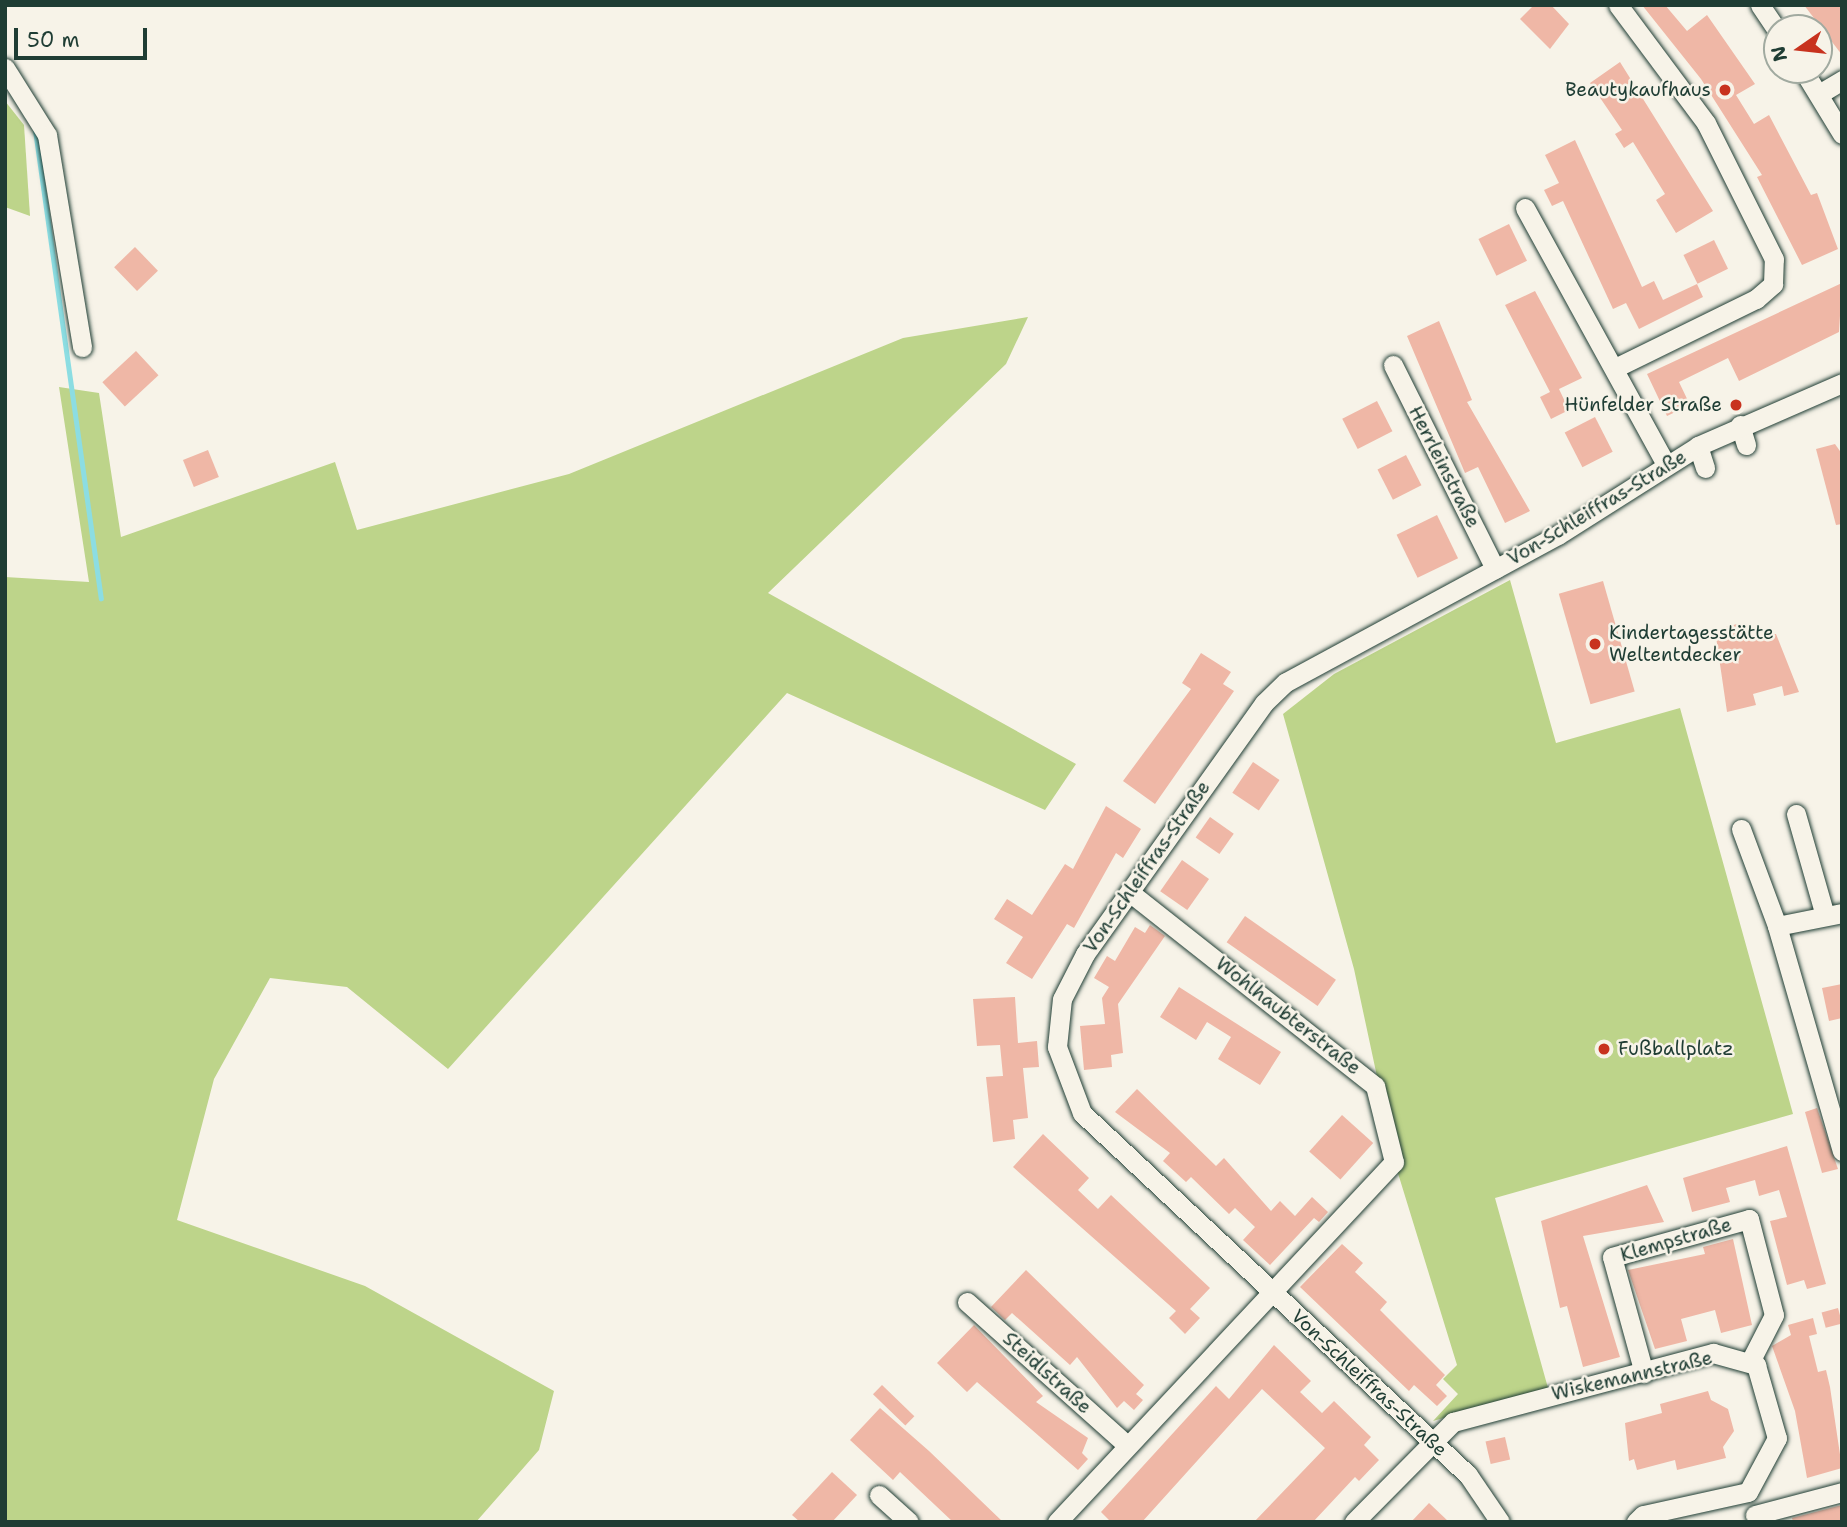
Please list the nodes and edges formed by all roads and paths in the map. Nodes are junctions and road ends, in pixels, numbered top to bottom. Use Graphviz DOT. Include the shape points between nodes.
graph roads {
  1 [pos="1618,5"];
  2 [pos="5,68"];
  3 [pos="1842,80"];
  4 [pos="1813,84"];
  5 [pos="1819,94"];
  6 [pos="1842,134"];
  7 [pos="1525,208"];
  8 [pos="82,347"];
  9 [pos="1393,365"];
  10 [pos="1617,368"];
  11 [pos="1842,383"];
  12 [pos="1740,425"];
  13 [pos="1746,445"];
  14 [pos="1698,446"];
  15 [pos="1661,468"];
  16 [pos="1705,468"];
  17 [pos="1661,491"];
  18 [pos="1495,569"];
  19 [pos="1796,814"];
  20 [pos="1741,829"];
  21 [pos="1129,892"];
  22 [pos="1833,915"];
  23 [pos="1777,926"];
  24 [pos="1835,1101"];
  25 [pos="1842,1151"];
  26 [pos="1273,1293"];
  27 [pos="967,1303"];
  28 [pos="1751,1362"];
  29 [pos="1644,1373"];
  30 [pos="1430,1440"];
  31 [pos="1126,1444"];
  32 [pos="1748,1492"];
  33 [pos="1842,1492"];
  34 [pos="879,1495"];
  35 [pos="1756,1518"];
  36 [pos="909,1522"];
  37 [pos="1057,1522"];
  38 [pos="1354,1522"];
  39 [pos="1500,1522"];
  40 [pos="1636,1522"];
  1 -- 10 [label="street" via="1706,123 1774,259 1773,285 1756,299"];
  2 -- 8 [label="street" via="47,135"];
  3 -- 5 [label="street"];
  4 -- 5 [label="street"];
  5 -- 6 [label="street"];
  7 -- 10 [label="street"];
  9 -- 18 [label="street, Herrleinstraße"];
  10 -- 15 [label="street"];
  11 -- 12 [label="street, Von-Schleiffras-Straße"];
  12 -- 13 [label="street"];
  12 -- 14 [label="street, Von-Schleiffras-Straße"];
  14 -- 15 [label="street, Von-Schleiffras-Straße"];
  14 -- 16 [label="street"];
  15 -- 17 [label="street"];
  15 -- 18 [label="street, Von-Schleiffras-Straße"];
  18 -- 21 [label="street, Von-Schleiffras-Straße" via="1272,694"];
  19 -- 22 [label="street"];
  20 -- 23 [label="street"];
  21 -- 26 [label="street, Von-Schleiffras-Straße" via="1062,999 1062,1071 1097,1130"];
  21 -- 26 [label="street, Wohlhaubterstraße" via="1375,1086 1394,1162"];
  22 -- 23 [label="street"];
  23 -- 24 [label="street"];
  24 -- 25 [label="street"];
  26 -- 30 [label="street, Von-Schleiffras-Straße"];
  26 -- 31 [label="street"];
  27 -- 31 [label="street, Steidlstraße"];
  28 -- 29 [label="street, Wiskemannstraße" via="1713,1353"];
  28 -- 29 [label="street, Klempstraße" via="1774,1315 1749,1219 1612,1257"];
  28 -- 32 [label="street" via="1777,1438"];
  29 -- 30 [label="street, Wiskemannstraße" via="1453,1422"];
  30 -- 38 [label="street, Wiskemannstraße"];
  30 -- 39 [label="street, Von-Schleiffras-Straße" via="1479,1486"];
  31 -- 37 [label="street"];
  32 -- 35 [label="street"];
  32 -- 40 [label="street" via="1643,1515"];
  33 -- 35 [label="street"];
  34 -- 36 [label="street"];
}
